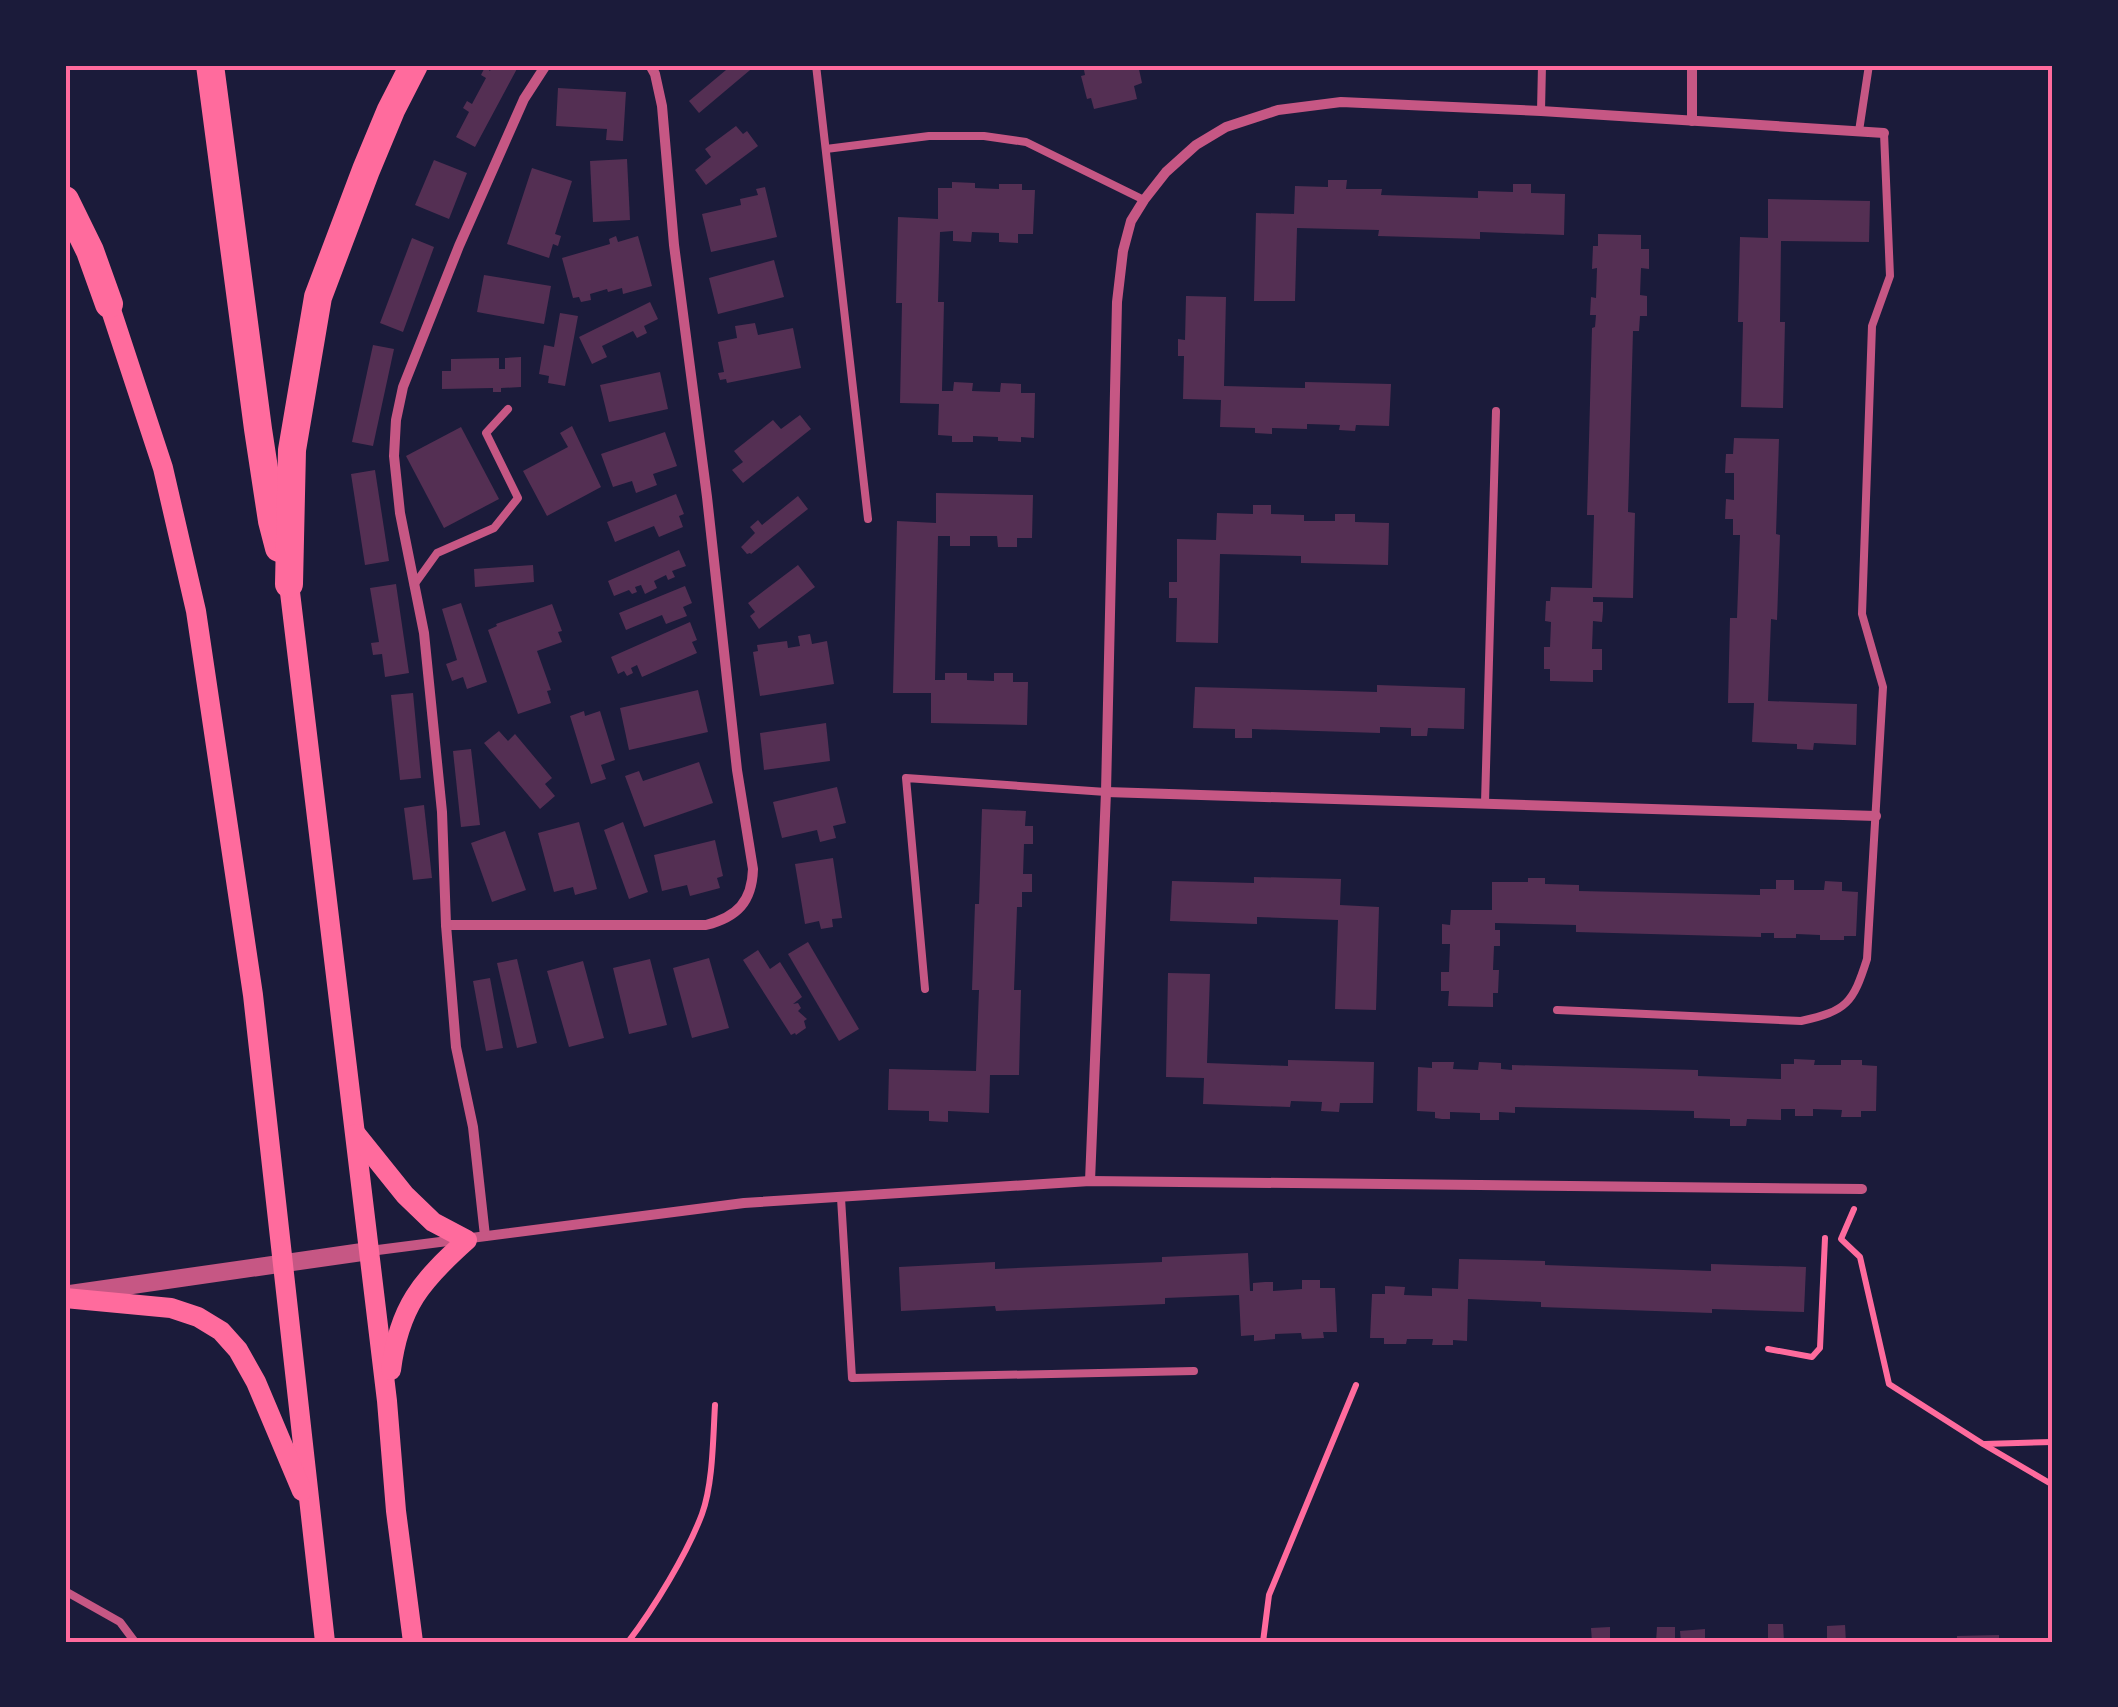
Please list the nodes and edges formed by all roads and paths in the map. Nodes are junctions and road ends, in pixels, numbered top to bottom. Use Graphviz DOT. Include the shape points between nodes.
graph roads {
  1 [pos="210,65"];
  2 [pos="414,65"];
  3 [pos="546,65"];
  4 [pos="650,65"];
  5 [pos="816,65"];
  6 [pos="1542,65"];
  7 [pos="1692,65"];
  8 [pos="1869,65"];
  9 [pos="1541,111"];
  10 [pos="1692,121"];
  11 [pos="1859,131"];
  12 [pos="1884,133"];
  13 [pos="826,149"];
  14 [pos="65,200"];
  15 [pos="1144,200"];
  16 [pos="65,240"];
  17 [pos="109,304"];
  18 [pos="508,409"];
  19 [pos="1496,411"];
  20 [pos="868,519"];
  21 [pos="289,584"];
  22 [pos="414,585"];
  23 [pos="1106,792"];
  24 [pos="1485,804"];
  25 [pos="1876,816"];
  26 [pos="446,925"];
  27 [pos="925,989"];
  28 [pos="1557,1010"];
  29 [pos="355,1132"];
  30 [pos="1090,1181"];
  31 [pos="1862,1189"];
  32 [pos="841,1198"];
  33 [pos="476,1238"];
  34 [pos="1825,1238"];
  35 [pos="368,1251"];
  36 [pos="284,1263"];
  37 [pos="65,1296"];
  38 [pos="1768,1349"];
  39 [pos="1194,1371"];
  40 [pos="1356,1386"];
  41 [pos="387,1401"];
  42 [pos="715,1406"];
  43 [pos="2053,1442"];
  44 [pos="1983,1444"];
  45 [pos="2053,1485"];
  46 [pos="310,1511"];
  47 [pos="65,1591"];
  48 [pos="135,1642"];
  49 [pos="325,1642"];
  50 [pos="413,1642"];
  51 [pos="628,1642"];
  52 [pos="1263,1642"];
  1 -- 21 [label="highway" via="272,521"];
  2 -- 21 [label="highway" via="318,297 292,450"];
  3 -- 22 [label="street" via="524,99 404,387 394,456"];
  4 -- 26 [label="street" via="662,106 753,881 735,912 706,926"];
  5 -- 13 [label="lane"];
  6 -- 9 [label="lane"];
  7 -- 10 [label="street"];
  8 -- 11 [label="lane"];
  9 -- 10 [label="street"];
  9 -- 15 [label="street" via="1341,102 1278,110 1196,144"];
  10 -- 11 [label="street"];
  11 -- 12 [label="street"];
  12 -- 25 [label="lane" via="1890,276 1872,326 1862,614 1883,687"];
  13 -- 15 [label="lane" via="929,136 1026,142"];
  13 -- 20 [label="lane"];
  14 -- 17 [label="highway"];
  15 -- 23 [label="street" via="1127,236 1117,302"];
  16 -- 17 [label="highway" via="89,287"];
  17 -- 36 [label="main road" via="163,468 196,611"];
  18 -- 22 [label="lane" via="486,433 518,498 494,528 437,553"];
  19 -- 24 [label="lane"];
  21 -- 29 [label="main road"];
  22 -- 26 [label="street" via="437,746"];
  23 -- 24 [label="street"];
  23 -- 27 [label="lane" via="906,778"];
  23 -- 30 [label="street"];
  24 -- 25 [label="street"];
  25 -- 28 [label="lane" via="1867,959 1856,993 1831,1014 1800,1021"];
  26 -- 33 [label="street" via="456,1048 473,1127"];
  29 -- 33 [label="main road" via="434,1222"];
  29 -- 35 [label="main road"];
  30 -- 31 [label="street"];
  30 -- 32 [label="street"];
  31 -- 44 [label="path" via="1842,1239 1860,1257 1888,1384"];
  32 -- 33 [label="street"];
  32 -- 39 [label="lane" via="852,1378"];
  33 -- 35 [label="street"];
  33 -- 41 [label="main road" via="417,1290 395,1342"];
  34 -- 38 [label="path" via="1820,1348 1812,1357"];
  35 -- 36 [label="street"];
  35 -- 41 [label="main road"];
  36 -- 37 [label="street"];
  36 -- 46 [label="main road"];
  37 -- 46 [label="main road" via="171,1308 221,1331 256,1382"];
  40 -- 52 [label="path" via="1269,1595"];
  41 -- 50 [label="main road"];
  42 -- 51 [label="path" via="703,1511"];
  43 -- 44 [label="path"];
  44 -- 45 [label="path"];
  46 -- 49 [label="main road"];
  47 -- 48 [label="lane" via="120,1622"];
}
